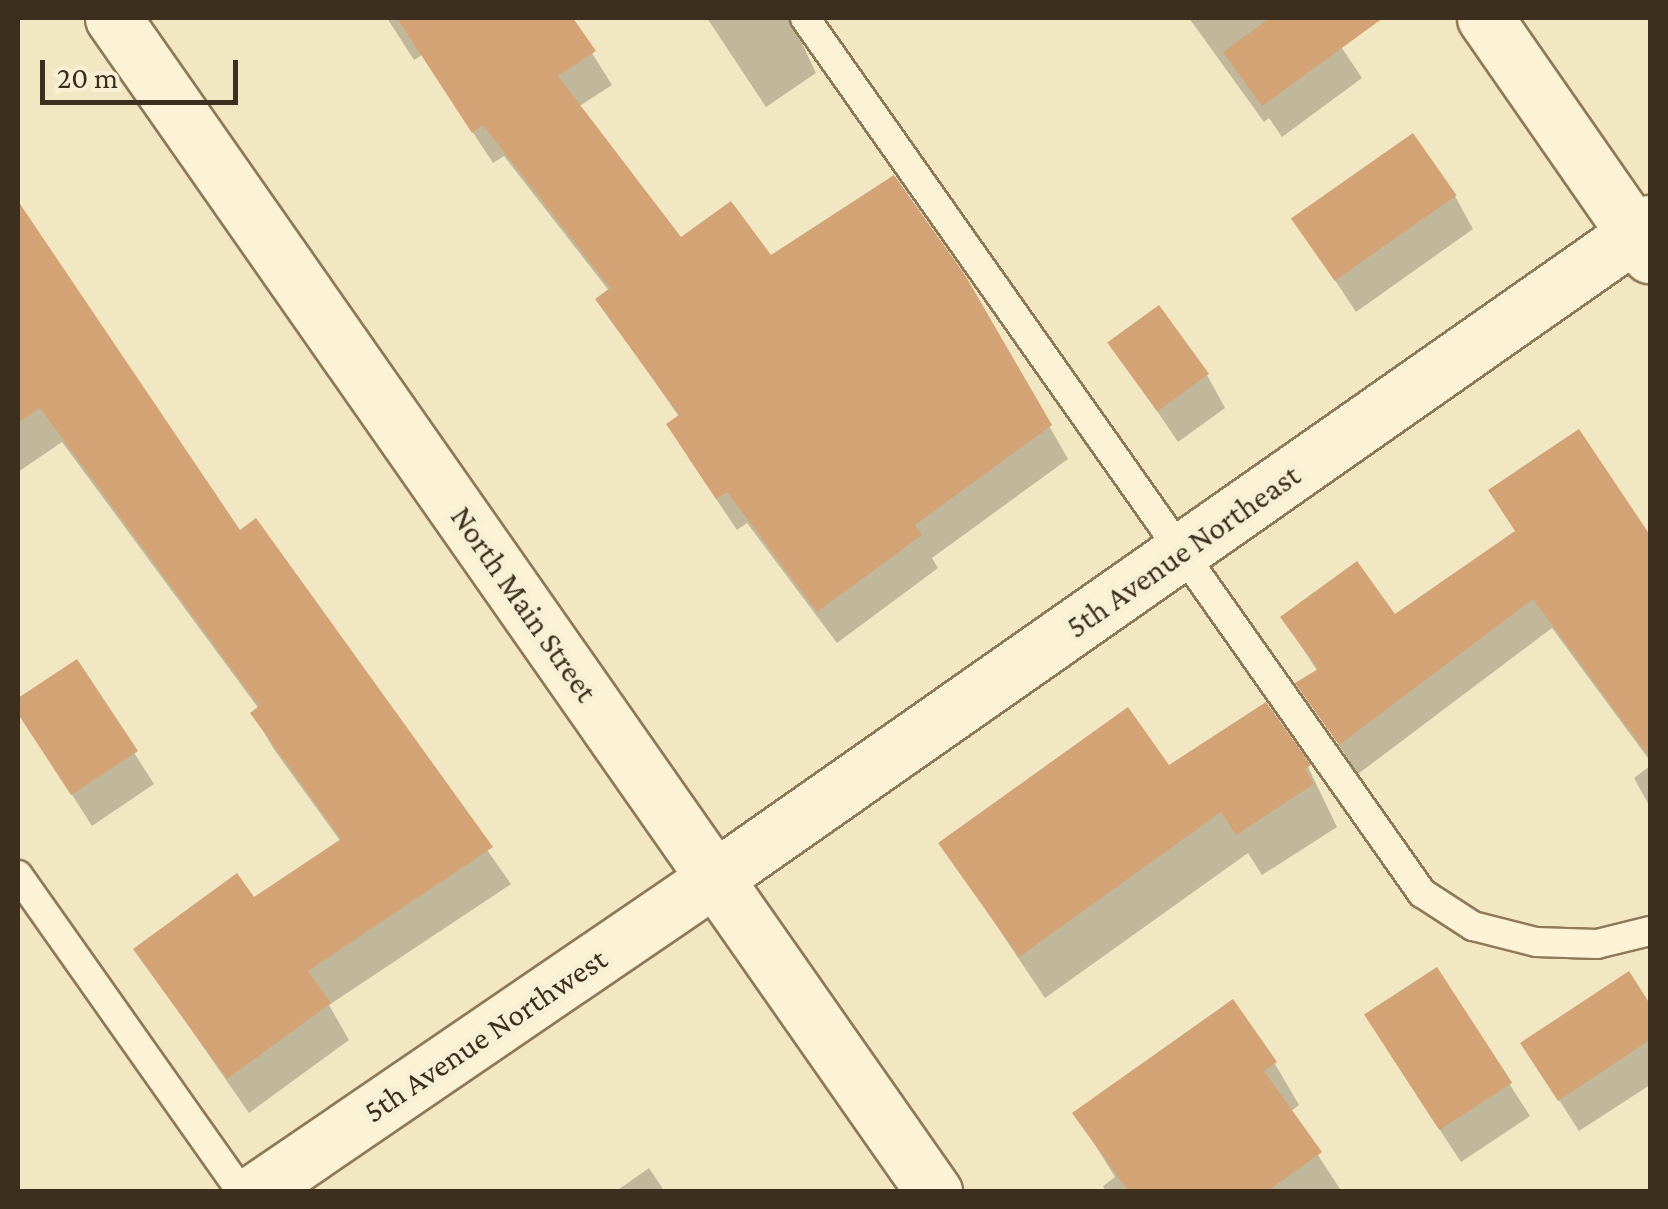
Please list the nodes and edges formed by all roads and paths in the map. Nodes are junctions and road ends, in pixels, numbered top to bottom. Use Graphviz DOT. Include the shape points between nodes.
graph roads {
  1 [pos="113,18"];
  2 [pos="805,18"];
  3 [pos="1485,18"];
  4 [pos="1645,238"];
  5 [pos="1180,554"];
  6 [pos="18,875"];
  7 [pos="715,878"];
  8 [pos="1650,930"];
  9 [pos="242,1192"];
  10 [pos="254,1192"];
  11 [pos="934,1192"];
  1 -- 7 [label="street, North Main Street"];
  2 -- 5 [label="lane"];
  3 -- 4 [label="street"];
  4 -- 5 [label="street, 5th Avenue Northeast"];
  5 -- 7 [label="street, 5th Avenue Northeast"];
  5 -- 8 [label="lane" via="1422,893 1473,926 1536,942 1597,944"];
  6 -- 9 [label="lane"];
  7 -- 10 [label="street, 5th Avenue Northwest"];
  7 -- 11 [label="street, North Main Street"];
}
